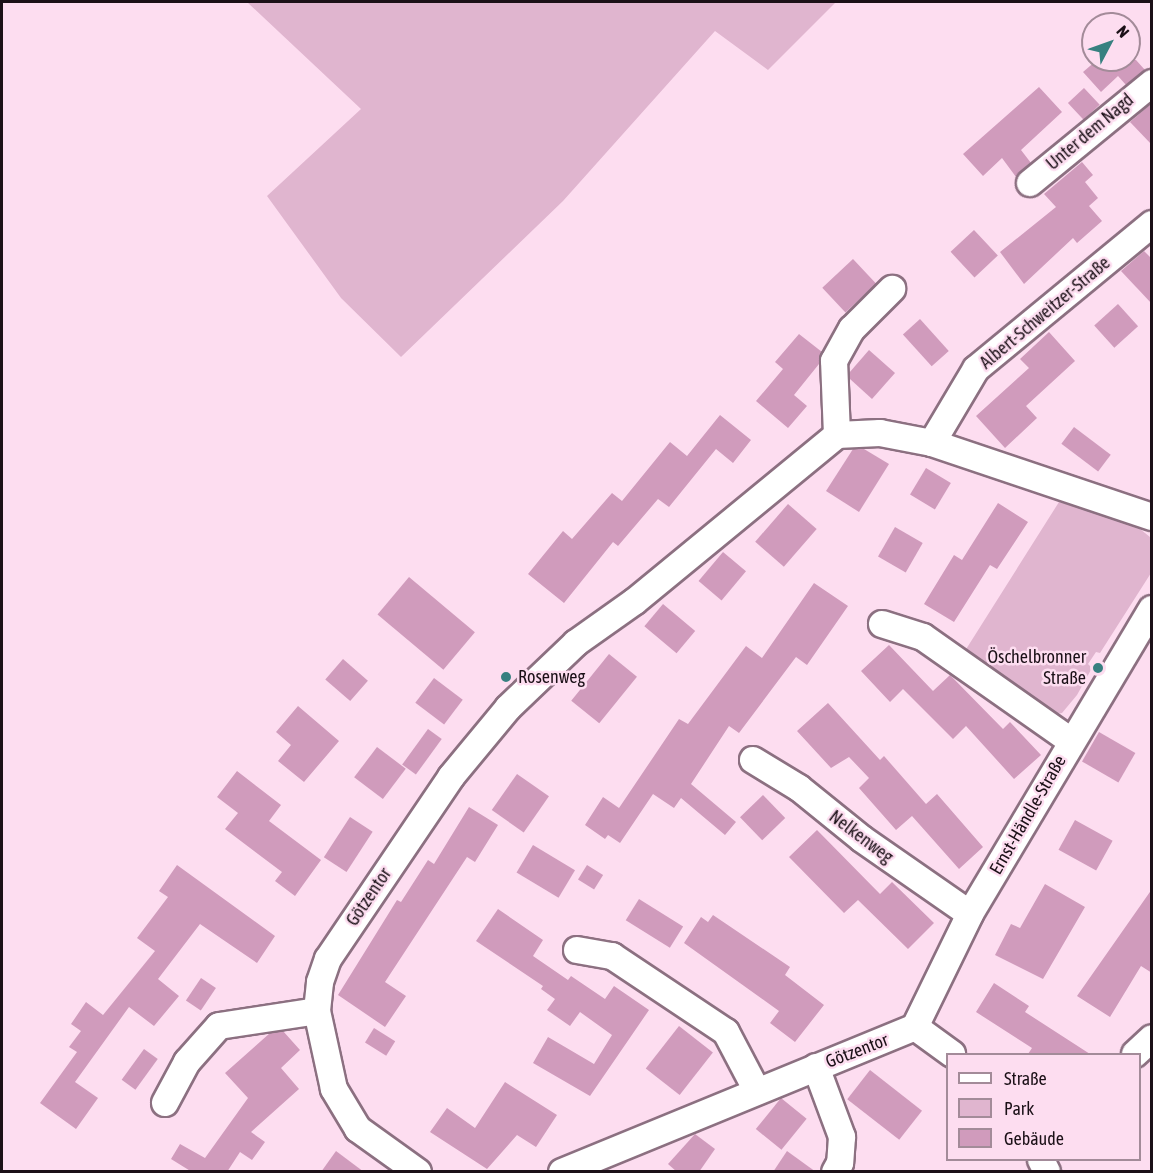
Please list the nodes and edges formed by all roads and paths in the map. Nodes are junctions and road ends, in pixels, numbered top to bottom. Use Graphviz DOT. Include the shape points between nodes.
graph roads {
  1 [pos="1152,83"];
  2 [pos="1030,183"];
  3 [pos="1152,224"];
  4 [pos="892,289"];
  5 [pos="837,435"];
  6 [pos="932,443"];
  7 [pos="1152,517"];
  8 [pos="1152,609"];
  9 [pos="882,624"];
  10 [pos="1071,741"];
  11 [pos="753,760"];
  12 [pos="970,914"];
  13 [pos="577,950"];
  14 [pos="317,1011"];
  15 [pos="915,1027"];
  16 [pos="1152,1038"];
  17 [pos="951,1053"];
  18 [pos="1136,1053"];
  19 [pos="816,1067"];
  20 [pos="757,1091"];
  21 [pos="165,1103"];
  22 [pos="418,1172"];
  23 [pos="562,1172"];
  24 [pos="835,1172"];
  1 -- 2 [label="street, Unter dem Nagd"];
  3 -- 6 [label="street, Albert-Schweitzer-Straße" via="976,369"];
  4 -- 5 [label="street" via="852,329 834,362"];
  5 -- 6 [label="street" via="880,433"];
  5 -- 14 [label="street, Götzentor" via="634,602 576,643 508,708 451,777 328,959 320,982"];
  6 -- 7 [label="street"];
  8 -- 10 [label="street, Ernst-Händle-Straße"];
  9 -- 10 [label="street" via="923,638"];
  10 -- 12 [label="street, Ernst-Händle-Straße"];
  11 -- 12 [label="street, Nelkenweg" via="799,788 861,839"];
  12 -- 15 [label="street, Ernst-Händle-Straße"];
  13 -- 20 [label="street" via="612,956 726,1032"];
  14 -- 21 [label="street" via="219,1026 187,1062"];
  14 -- 22 [label="street, Götzentor" via="324,1055 346,1110 358,1129"];
  15 -- 17 [label="street"];
  15 -- 19 [label="street, Götzentor"];
  16 -- 18 [label="street"];
  19 -- 20 [label="street, Götzentor"];
  19 -- 24 [label="street" via="842,1137"];
  20 -- 23 [label="street, Götzentor"];
}
